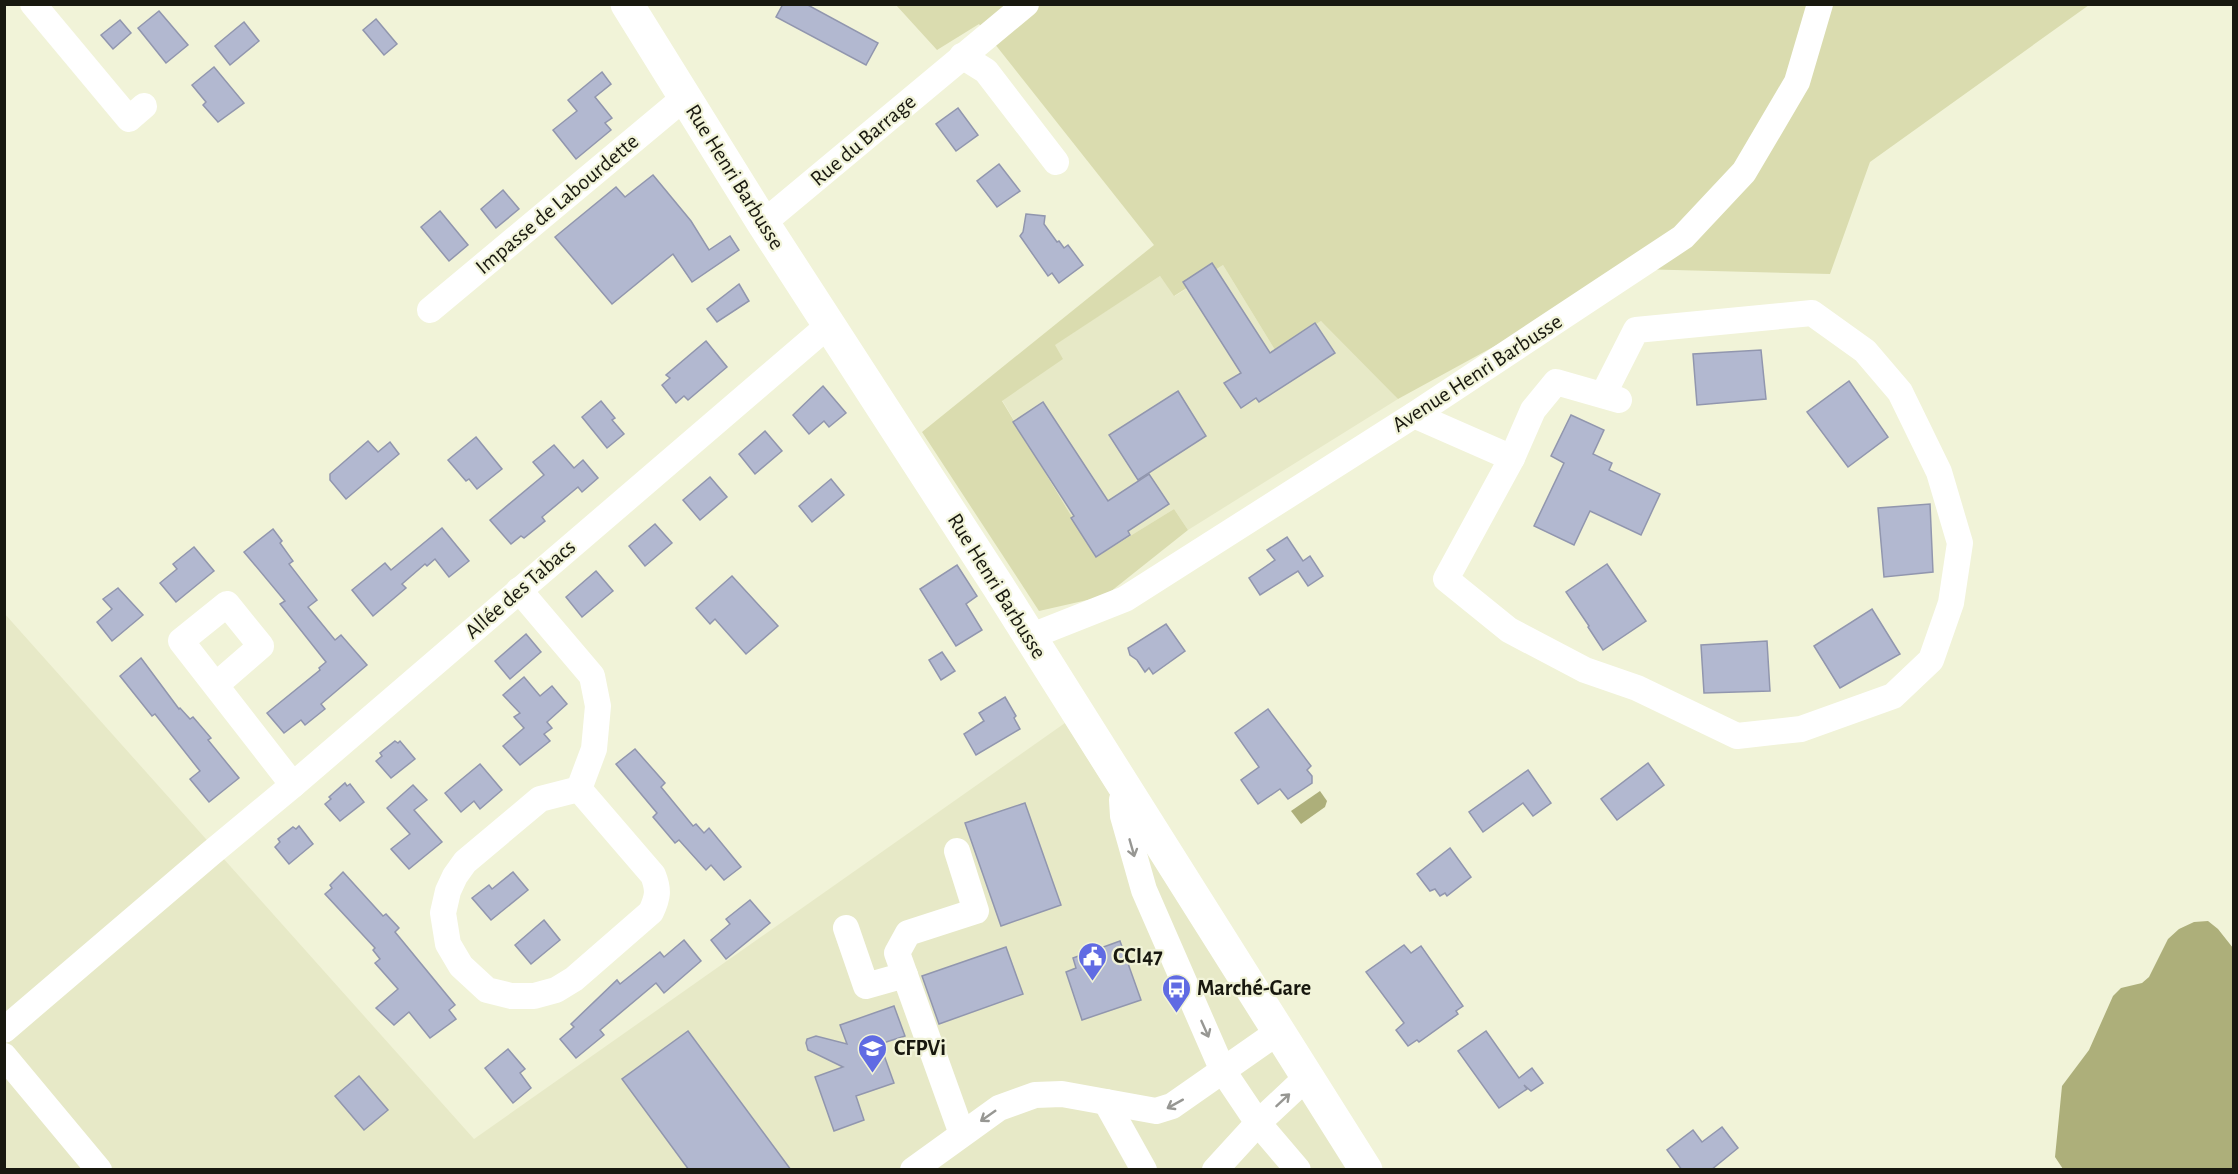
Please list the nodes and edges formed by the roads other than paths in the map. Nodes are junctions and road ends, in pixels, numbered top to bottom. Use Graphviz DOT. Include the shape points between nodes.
graph roads {
  1 [pos="33,4"];
  2 [pos="627,4"];
  3 [pos="1026,4"];
  4 [pos="1820,4"];
  5 [pos="962,56"];
  6 [pos="684,98"];
  7 [pos="144,106"];
  8 [pos="1056,162"];
  9 [pos="763,223"];
  10 [pos="430,310"];
  11 [pos="830,324"];
  12 [pos="1414,415"];
  13 [pos="1512,458"];
  14 [pos="519,590"];
  15 [pos="1029,637"];
  16 [pos="216,685"];
  17 [pos="293,785"];
  18 [pos="579,789"];
  19 [pos="1129,794"];
  20 [pos="957,850"];
  21 [pos="846,928"];
  22 [pos="905,975"];
  23 [pos="4,1030"];
  24 [pos="1278,1032"];
  25 [pos="4,1056"];
  26 [pos="1223,1071"];
  27 [pos="1307,1077"];
  28 [pos="1106,1102"];
  29 [pos="1258,1123"];
  30 [pos="962,1134"];
  31 [pos="99,1170"];
  32 [pos="913,1170"];
  33 [pos="1144,1170"];
  34 [pos="1215,1170"];
  35 [pos="1298,1170"];
  36 [pos="1366,1170"];
  1 -- 7 [label="street" via="129,119"];
  2 -- 6 [label="main road, Rue Henri Barbusse"];
  3 -- 5 [label="street, Rue du Barrage"];
  4 -- 12 [label="street, Avenue Henri Barbusse" via="1797,82 1744,172 1683,237"];
  5 -- 8 [label="street" via="986,71"];
  5 -- 9 [label="street, Rue du Barrage"];
  6 -- 9 [label="main road, Rue Henri Barbusse"];
  6 -- 10 [label="street, Impasse de Labourdette"];
  9 -- 11 [label="main road, Rue Henri Barbusse"];
  11 -- 14 [label="street, Allée des Tabacs"];
  11 -- 15 [label="main road, Rue Henri Barbusse"];
  12 -- 13 [label="street"];
  12 -- 15 [label="street, Avenue Henri Barbusse" via="1125,599"];
  13 -- 13 [label="street" via="1533,410 1556,382 1611,398 1636,330 1812,313 1865,351 1900,392 1939,472 1960,543 1951,603 1931,660 1893,696 1801,729 1737,736 1637,688 1585,670 1509,630 1446,579"];
  14 -- 17 [label="street, Allée des Tabacs"];
  14 -- 18 [label="street" via="592,676 598,706 594,748"];
  15 -- 19 [label="main road, Rue Henri Barbusse"];
  16 -- 17 [label="street"];
  17 -- 23 [label="street, Allée des Tabacs"];
  18 -- 18 [label="street" via="540,799 465,862 448,891 443,913 448,944 461,966 487,990 511,996 534,996 556,990 651,912 657,900 653,874"];
  19 -- 24 [label="main road, Rue Henri Barbusse"];
  19 -- 26 [label="street, one-way" via="1122,800 1123,816 1144,890"];
  20 -- 22 [label="street" via="976,911 909,933 897,953"];
  21 -- 22 [label="street" via="866,986"];
  22 -- 30 [label="street"];
  24 -- 26 [label="street"];
  24 -- 27 [label="main road, Rue Henri Barbusse"];
  25 -- 31 [label="street"];
  26 -- 28 [label="street, one-way" via="1172,1106 1156,1111"];
  26 -- 29 [label="street"];
  29 -- 27 [label="street, one-way"];
  27 -- 36 [label="main road, Rue Henri Barbusse"];
  28 -- 30 [label="street, one-way" via="1062,1094 1035,1095 999,1108"];
  28 -- 33 [label="street"];
  29 -- 34 [label="street"];
  29 -- 35 [label="street"];
  30 -- 32 [label="street"];
}
